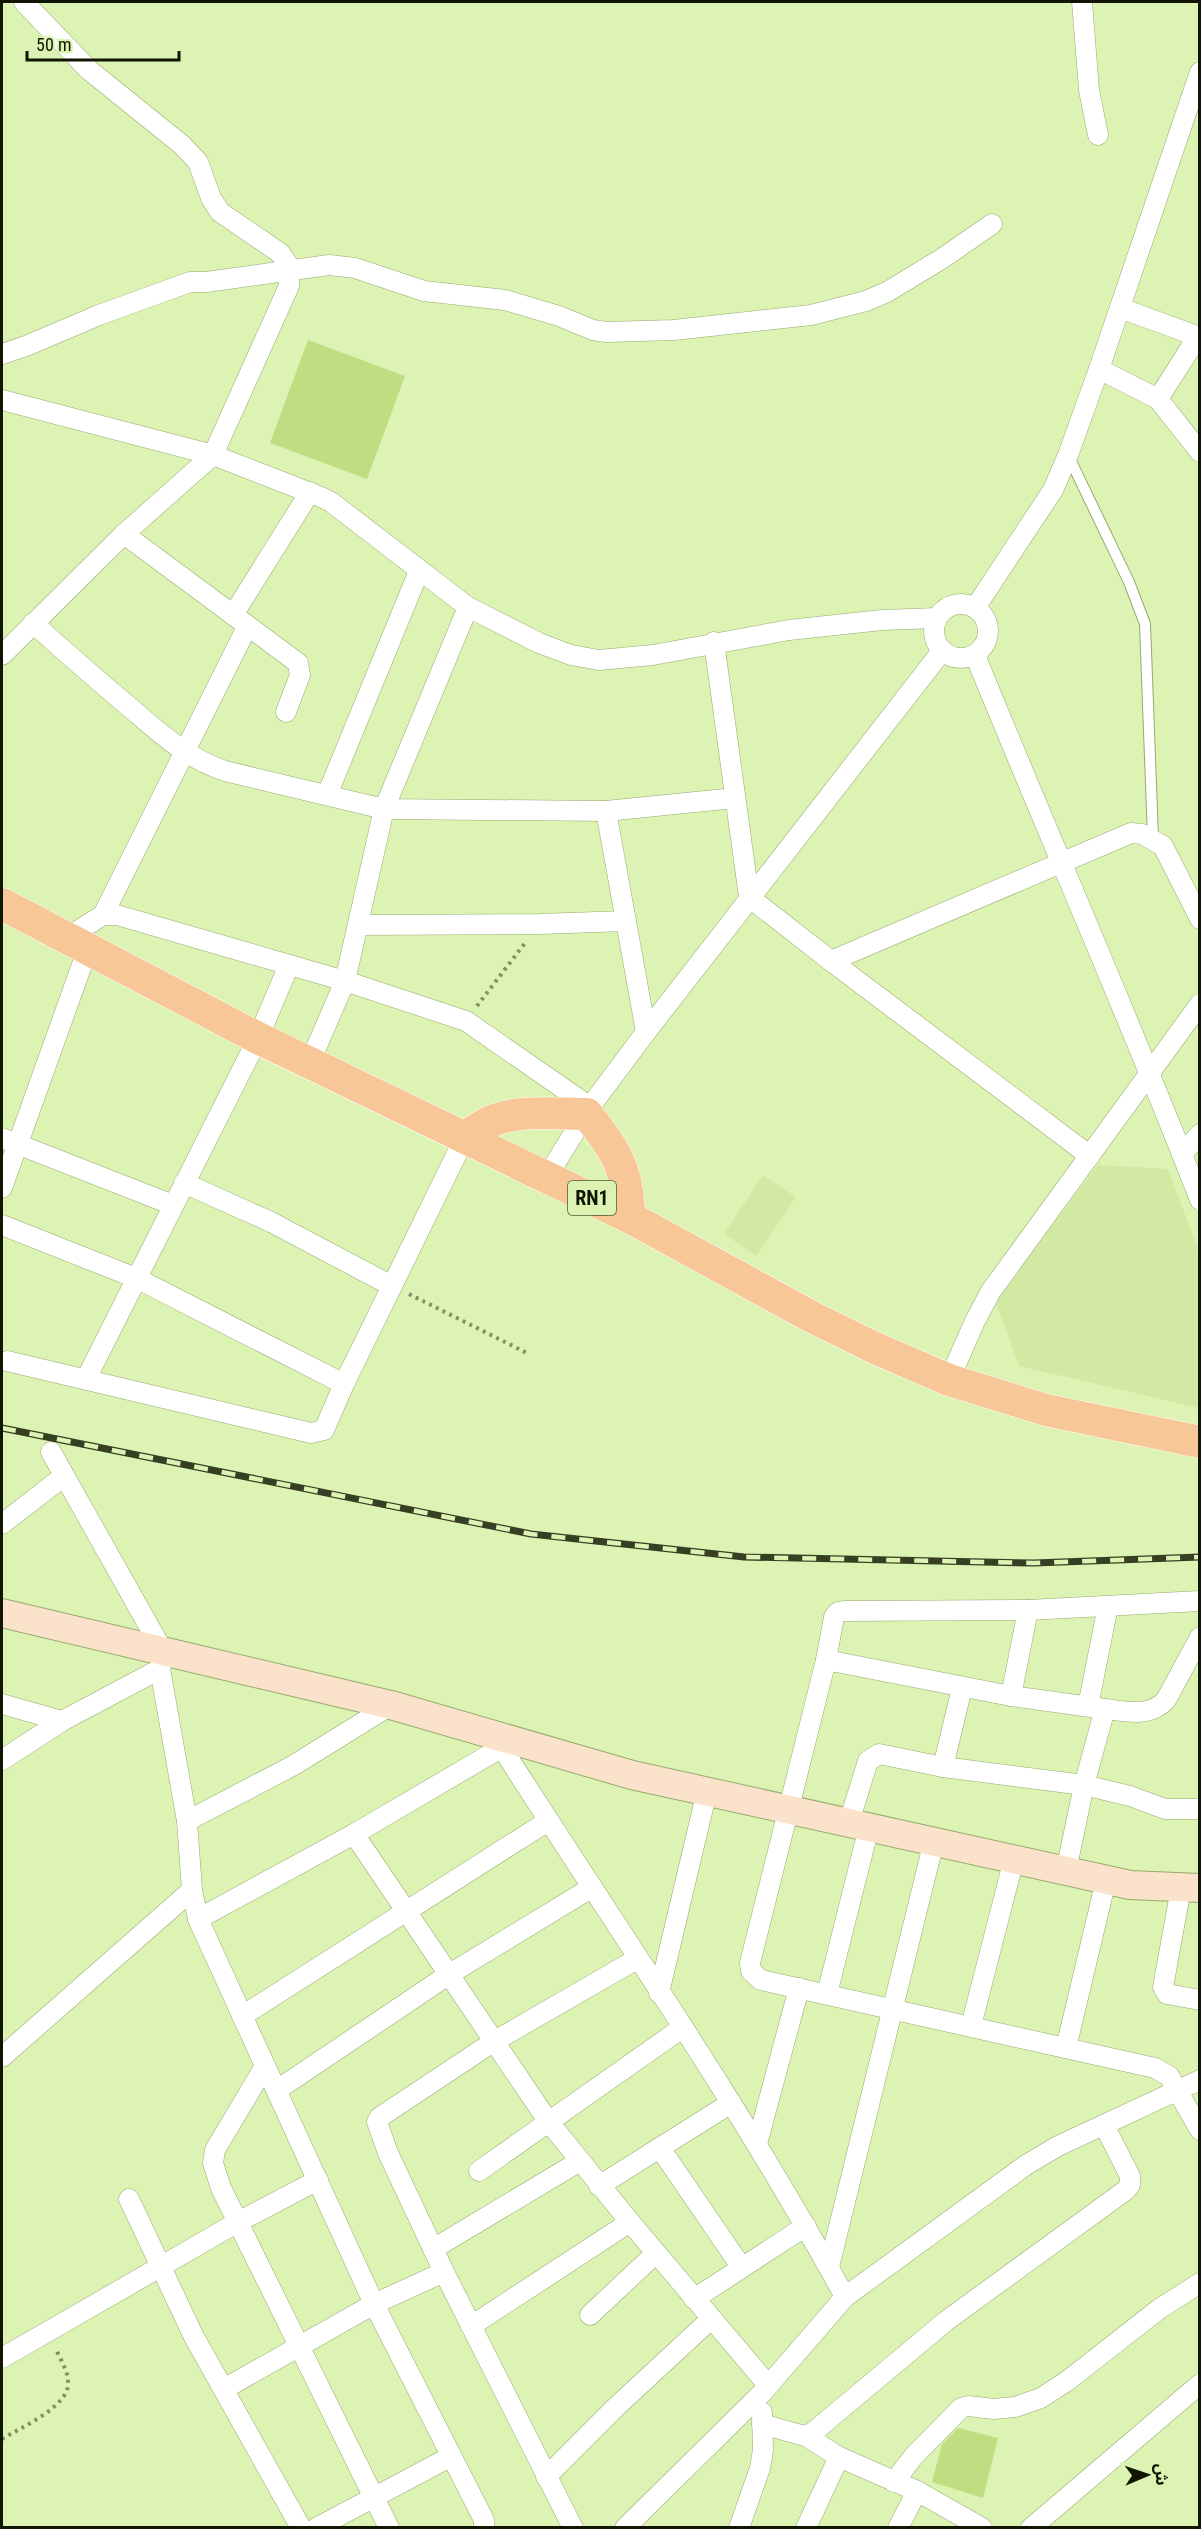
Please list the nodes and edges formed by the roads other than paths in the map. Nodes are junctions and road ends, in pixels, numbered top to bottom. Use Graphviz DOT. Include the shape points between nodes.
graph roads {
  1 [pos="24,2"];
  2 [pos="1082,2"];
  3 [pos="1199,73"];
  4 [pos="1098,135"];
  5 [pos="992,224"];
  6 [pos="290,271"];
  7 [pos="1120,308"];
  8 [pos="1199,337"];
  9 [pos="2,354"];
  10 [pos="1099,369"];
  11 [pos="1158,399"];
  12 [pos="2,400"];
  13 [pos="1200,452"];
  14 [pos="213,455"];
  15 [pos="1068,455"];
  16 [pos="310,492"];
  17 [pos="124,534"];
  18 [pos="419,571"];
  19 [pos="468,607"];
  20 [pos="975,608"];
  21 [pos="937,618"];
  22 [pos="240,621"];
  23 [pos="33,623"];
  24 [pos="714,642"];
  25 [pos="942,651"];
  26 [pos="2,655"];
  27 [pos="975,655"];
  28 [pos="286,712"];
  29 [pos="185,754"];
  30 [pos="327,795"];
  31 [pos="735,798"];
  32 [pos="384,809"];
  33 [pos="606,811"];
  34 [pos="1153,838"];
  35 [pos="1060,862"];
  36 [pos="749,897"];
  37 [pos="2,904"];
  38 [pos="103,915"];
  39 [pos="1200,919"];
  40 [pos="626,921"];
  41 [pos="358,925"];
  42 [pos="78,942"];
  43 [pos="831,961"];
  44 [pos="289,965"];
  45 [pos="345,981"];
  46 [pos="1200,1004"];
  47 [pos="646,1032"];
  48 [pos="258,1038"];
  49 [pos="310,1062"];
  50 [pos="1151,1074"];
  51 [pos="589,1111"];
  52 [pos="1200,1134"];
  53 [pos="465,1137"];
  54 [pos="9,1141"];
  55 [pos="1182,1154"];
  56 [pos="1090,1156"];
  57 [pos="548,1175"];
  58 [pos="184,1183"];
  59 [pos="2,1188"];
  60 [pos="1200,1200"];
  61 [pos="173,1205"];
  62 [pos="629,1216"];
  63 [pos="2,1225"];
  64 [pos="136,1278"];
  65 [pos="392,1286"];
  66 [pos="7,1361"];
  67 [pos="86,1379"];
  68 [pos="949,1380"];
  69 [pos="344,1384"];
  70 [pos="1200,1442"];
  71 [pos="51,1452"];
  72 [pos="64,1476"];
  73 [pos="2,1524"];
  74 [pos="1200,1601"];
  75 [pos="1108,1606"];
  76 [pos="1028,1610"];
  77 [pos="2,1613"];
  78 [pos="1200,1637"];
  79 [pos="826,1660"];
  80 [pos="162,1661"];
  81 [pos="962,1688"];
  82 [pos="1011,1696"];
  83 [pos="2,1704"];
  84 [pos="391,1705"];
  85 [pos="1096,1708"];
  86 [pos="62,1721"];
  87 [pos="507,1745"];
  88 [pos="2,1760"];
  89 [pos="943,1767"];
  90 [pos="1084,1785"];
  91 [pos="707,1791"];
  92 [pos="788,1808"];
  93 [pos="1200,1809"];
  94 [pos="187,1821"];
  95 [pos="548,1821"];
  96 [pos="859,1825"];
  97 [pos="354,1834"];
  98 [pos="934,1841"];
  99 [pos="1014,1859"];
  100 [pos="1066,1871"];
  101 [pos="1106,1880"];
  102 [pos="591,1888"];
  103 [pos="1190,1888"];
  104 [pos="192,1890"];
  105 [pos="406,1911"];
  106 [pos="198,1919"];
  107 [pos="637,1959"];
  108 [pos="448,1975"];
  109 [pos="799,1988"];
  110 [pos="659,1993"];
  111 [pos="827,1994"];
  112 [pos="1200,2000"];
  113 [pos="894,2009"];
  114 [pos="242,2016"];
  115 [pos="971,2026"];
  116 [pos="682,2028"];
  117 [pos="493,2042"];
  118 [pos="1066,2048"];
  119 [pos="2,2057"];
  120 [pos="266,2066"];
  121 [pos="1200,2080"];
  122 [pos="1178,2089"];
  123 [pos="277,2090"];
  124 [pos="731,2103"];
  125 [pos="548,2121"];
  126 [pos="1104,2125"];
  127 [pos="1200,2130"];
  128 [pos="757,2144"];
  129 [pos="660,2148"];
  130 [pos="580,2161"];
  131 [pos="478,2171"];
  132 [pos="318,2180"];
  133 [pos="599,2186"];
  134 [pos="129,2199"];
  135 [pos="238,2222"];
  136 [pos="630,2222"];
  137 [pos="806,2226"];
  138 [pos="433,2249"];
  139 [pos="656,2253"];
  140 [pos="161,2266"];
  141 [pos="829,2267"];
  142 [pos="742,2268"];
  143 [pos="444,2272"];
  144 [pos="1200,2283"];
  145 [pos="845,2297"];
  146 [pos="694,2299"];
  147 [pos="374,2304"];
  148 [pos="590,2315"];
  149 [pos="711,2319"];
  150 [pos="471,2326"];
  151 [pos="300,2344"];
  152 [pos="2,2358"];
  153 [pos="1200,2384"];
  154 [pos="224,2389"];
  155 [pos="765,2389"];
  156 [pos="762,2424"];
  157 [pos="806,2436"];
  158 [pos="450,2457"];
  159 [pos="838,2457"];
  160 [pos="546,2476"];
  161 [pos="894,2482"];
  162 [pos="917,2491"];
  163 [pos="375,2498"];
  164 [pos="301,2528"];
  165 [pos="316,2528"];
  166 [pos="389,2528"];
  167 [pos="483,2528"];
  168 [pos="573,2528"];
  169 [pos="625,2528"];
  170 [pos="739,2528"];
  171 [pos="806,2528"];
  172 [pos="898,2528"];
  173 [pos="982,2528"];
  174 [pos="1031,2528"];
  1 -- 6 [label="street" via="89,70 183,145 198,162 220,212 280,253"];
  2 -- 4 [label="street" via="1089,90"];
  3 -- 7 [label="street"];
  5 -- 6 [label="street" via="887,292 858,304 811,315 674,330 593,330 505,300 424,291 355,268 328,265"];
  6 -- 9 [label="street" via="190,282"];
  6 -- 14 [label="street" via="289,286"];
  7 -- 8 [label="street"];
  7 -- 10 [label="street"];
  8 -- 11 [label="street"];
  10 -- 11 [label="street"];
  10 -- 15 [label="street"];
  11 -- 13 [label="street"];
  12 -- 14 [label="street"];
  14 -- 16 [label="street"];
  14 -- 17 [label="street"];
  15 -- 20 [label="street" via="1053,490"];
  15 -- 34 [label="lane" via="1145,624"];
  16 -- 18 [label="street" via="331,502"];
  16 -- 22 [label="street"];
  17 -- 22 [label="street"];
  17 -- 23 [label="street"];
  18 -- 19 [label="street"];
  18 -- 30 [label="street"];
  19 -- 24 [label="street" via="539,643 599,660 653,655"];
  19 -- 32 [label="street"];
  20 -- 21 [label="street" via="954,605"];
  20 -- 27 [label="street" via="982,614 988,631 987,640"];
  21 -- 24 [label="street" via="871,621"];
  21 -- 25 [label="street" via="934,636"];
  22 -- 28 [label="street" via="298,663 300,675"];
  22 -- 29 [label="street"];
  23 -- 26 [label="street"];
  23 -- 29 [label="street"];
  24 -- 31 [label="street"];
  25 -- 27 [label="street" via="952,657"];
  25 -- 36 [label="street"];
  27 -- 35 [label="street"];
  29 -- 30 [label="street" via="225,771"];
  29 -- 38 [label="street"];
  30 -- 32 [label="street"];
  31 -- 33 [label="street"];
  31 -- 36 [label="street"];
  32 -- 33 [label="street"];
  32 -- 41 [label="street"];
  33 -- 40 [label="street"];
  34 -- 35 [label="street" via="1131,833"];
  34 -- 39 [label="street" via="1163,846"];
  35 -- 43 [label="street"];
  35 -- 50 [label="street"];
  36 -- 43 [label="street"];
  36 -- 47 [label="street"];
  37 -- 42 [label="main road, RN1"];
  38 -- 42 [label="street"];
  38 -- 44 [label="street" via="133,918"];
  40 -- 41 [label="street"];
  40 -- 47 [label="street"];
  41 -- 45 [label="street"];
  42 -- 48 [label="main road, RN1"];
  42 -- 54 [label="street"];
  43 -- 56 [label="street"];
  44 -- 45 [label="street"];
  44 -- 48 [label="street"];
  45 -- 49 [label="street"];
  45 -- 51 [label="street" via="466,1021"];
  46 -- 50 [label="street"];
  47 -- 51 [label="street"];
  48 -- 49 [label="main road, RN1"];
  48 -- 58 [label="street"];
  49 -- 53 [label="main road, RN1"];
  50 -- 55 [label="street"];
  50 -- 56 [label="street"];
  51 -- 53 [label="main road" via="533,1112 489,1122"];
  51 -- 57 [label="street"];
  51 -- 62 [label="main road" via="626,1176"];
  52 -- 55 [label="street"];
  53 -- 57 [label="main road, RN1"];
  53 -- 65 [label="street"];
  54 -- 59 [label="street"];
  54 -- 61 [label="street"];
  55 -- 60 [label="street"];
  56 -- 68 [label="street" via="982,1305"];
  57 -- 62 [label="main road, RN1"];
  58 -- 61 [label="street"];
  58 -- 65 [label="street" via="272,1222"];
  61 -- 64 [label="street"];
  62 -- 68 [label="main road, RN1" via="812,1317"];
  63 -- 64 [label="street"];
  64 -- 67 [label="street"];
  64 -- 69 [label="street"];
  65 -- 69 [label="street"];
  66 -- 67 [label="street"];
  67 -- 69 [label="street" via="311,1433 324,1430"];
  68 -- 70 [label="main road, RN1" via="1046,1410"];
  71 -- 72 [label="street"];
  72 -- 73 [label="street"];
  72 -- 80 [label="street"];
  74 -- 75 [label="street"];
  75 -- 76 [label="street"];
  75 -- 85 [label="street"];
  76 -- 79 [label="street" via="838,1612"];
  76 -- 82 [label="street"];
  77 -- 80 [label="street"];
  78 -- 85 [label="street" via="1159,1707 1150,1712"];
  79 -- 81 [label="street"];
  79 -- 92 [label="street"];
  80 -- 84 [label="street"];
  80 -- 86 [label="street"];
  80 -- 94 [label="street"];
  81 -- 82 [label="street"];
  81 -- 89 [label="street"];
  82 -- 85 [label="street"];
  83 -- 86 [label="street"];
  84 -- 87 [label="street"];
  84 -- 94 [label="street" via="294,1765"];
  85 -- 90 [label="street"];
  86 -- 88 [label="street"];
  87 -- 91 [label="street"];
  87 -- 95 [label="street"];
  87 -- 97 [label="street"];
  89 -- 90 [label="street"];
  89 -- 96 [label="street" via="873,1756 868,1761"];
  90 -- 93 [label="street" via="1165,1809"];
  90 -- 100 [label="street"];
  91 -- 92 [label="street"];
  91 -- 110 [label="street"];
  92 -- 96 [label="street"];
  92 -- 109 [label="street" via="750,1964 751,1971 761,1980"];
  94 -- 104 [label="street"];
  95 -- 102 [label="street"];
  95 -- 105 [label="street"];
  96 -- 98 [label="street"];
  96 -- 111 [label="street"];
  97 -- 105 [label="street"];
  97 -- 106 [label="street"];
  98 -- 99 [label="street"];
  98 -- 113 [label="street"];
  99 -- 100 [label="street"];
  99 -- 115 [label="street"];
  100 -- 101 [label="street"];
  101 -- 103 [label="street"];
  101 -- 118 [label="street"];
  102 -- 107 [label="street"];
  102 -- 108 [label="street"];
  103 -- 112 [label="street" via="1163,1987 1167,1994"];
  104 -- 106 [label="street"];
  104 -- 119 [label="street"];
  105 -- 108 [label="street"];
  105 -- 114 [label="street"];
  106 -- 114 [label="street"];
  107 -- 110 [label="street"];
  107 -- 117 [label="street"];
  108 -- 117 [label="street"];
  108 -- 123 [label="street"];
  109 -- 111 [label="street"];
  109 -- 128 [label="street"];
  110 -- 116 [label="street"];
  111 -- 113 [label="street"];
  113 -- 115 [label="street"];
  113 -- 141 [label="street"];
  114 -- 120 [label="street"];
  115 -- 118 [label="street"];
  116 -- 124 [label="street"];
  116 -- 125 [label="street"];
  117 -- 125 [label="street"];
  117 -- 138 [label="street" via="377,2122"];
  118 -- 122 [label="street" via="1155,2068 1169,2076"];
  120 -- 123 [label="street"];
  120 -- 135 [label="street" via="215,2150 213,2163"];
  121 -- 122 [label="street"];
  122 -- 126 [label="street"];
  122 -- 127 [label="street"];
  123 -- 132 [label="street"];
  124 -- 128 [label="street"];
  124 -- 129 [label="street"];
  125 -- 130 [label="street"];
  125 -- 131 [label="street"];
  126 -- 145 [label="street" via="1058,2146 1018,2171"];
  126 -- 157 [label="street" via="1130,2176 1126,2190 946,2321"];
  128 -- 137 [label="street"];
  129 -- 133 [label="street"];
  129 -- 142 [label="street"];
  130 -- 133 [label="street"];
  130 -- 138 [label="street"];
  132 -- 135 [label="street"];
  132 -- 147 [label="street"];
  133 -- 136 [label="street"];
  134 -- 140 [label="street"];
  135 -- 140 [label="street"];
  135 -- 151 [label="street"];
  136 -- 139 [label="street"];
  136 -- 150 [label="street"];
  137 -- 141 [label="street"];
  137 -- 142 [label="street"];
  138 -- 143 [label="street"];
  139 -- 146 [label="street"];
  139 -- 148 [label="street"];
  140 -- 152 [label="street"];
  140 -- 154 [label="street"];
  141 -- 145 [label="street"];
  142 -- 146 [label="street"];
  143 -- 147 [label="street"];
  143 -- 150 [label="street"];
  144 -- 161 [label="street" via="1041,2398 1016,2407 961,2408"];
  145 -- 155 [label="street"];
  146 -- 149 [label="street"];
  147 -- 151 [label="street"];
  147 -- 158 [label="street"];
  149 -- 155 [label="street"];
  149 -- 160 [label="street"];
  150 -- 160 [label="street"];
  151 -- 154 [label="street"];
  151 -- 163 [label="street"];
  153 -- 174 [label="street"];
  154 -- 164 [label="street"];
  155 -- 156 [label="street"];
  155 -- 169 [label="street"];
  156 -- 157 [label="street"];
  156 -- 170 [label="street" via="760,2468"];
  157 -- 159 [label="street"];
  158 -- 163 [label="street"];
  158 -- 167 [label="street" via="484,2520"];
  159 -- 161 [label="street"];
  159 -- 171 [label="street"];
  160 -- 168 [label="street"];
  161 -- 162 [label="street"];
  162 -- 172 [label="street"];
  162 -- 173 [label="street"];
  163 -- 165 [label="street"];
  163 -- 166 [label="street"];
}
